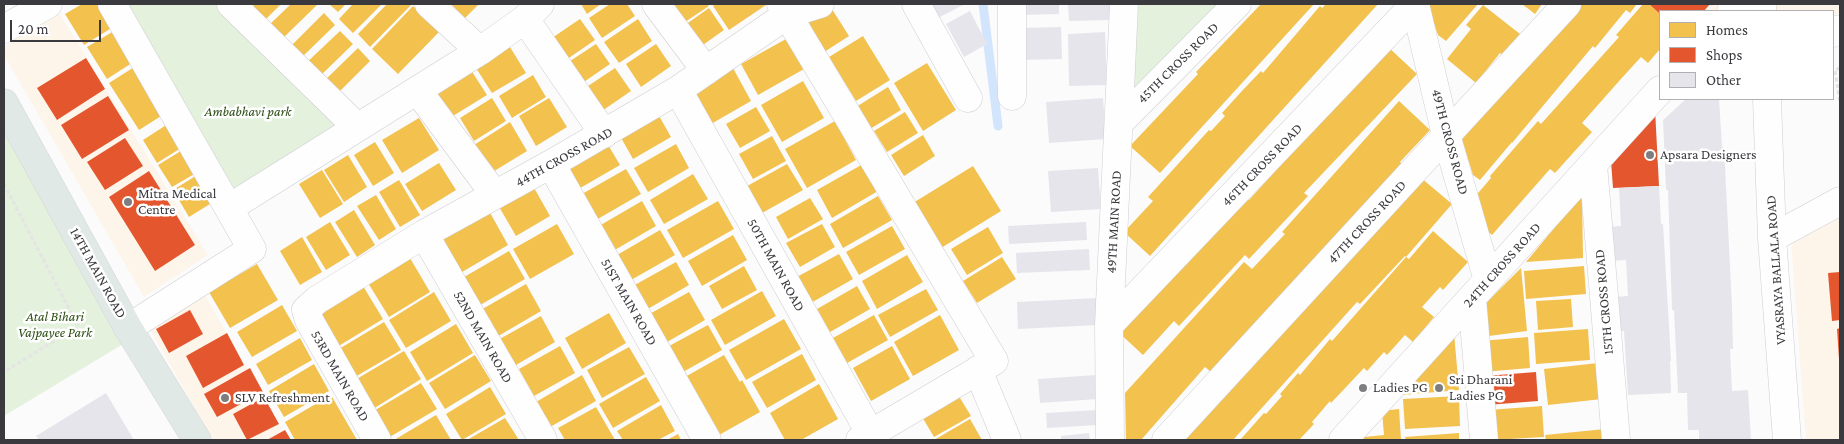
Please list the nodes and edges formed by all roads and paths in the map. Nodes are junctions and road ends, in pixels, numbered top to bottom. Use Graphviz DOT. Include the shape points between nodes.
graph roads {
  1 [pos="48,4"];
  2 [pos="112,4"];
  3 [pos="231,4"];
  4 [pos="430,4"];
  5 [pos="656,4"];
  6 [pos="820,4"];
  7 [pos="916,4"];
  8 [pos="1012,4"];
  9 [pos="1124,4"];
  10 [pos="1237,4"];
  11 [pos="1415,4"];
  12 [pos="1567,4"];
  13 [pos="785,9"];
  14 [pos="532,12"];
  15 [pos="4,29"];
  16 [pos="480,51"];
  17 [pos="1840,68"];
  18 [pos="706,71"];
  19 [pos="678,90"];
  20 [pos="418,91"];
  21 [pos="1659,91"];
  22 [pos="1012,96"];
  23 [pos="968,98"];
  24 [pos="1767,100"];
  25 [pos="4,103"];
  26 [pos="1840,103"];
  27 [pos="1119,123"];
  28 [pos="357,127"];
  29 [pos="604,134"];
  30 [pos="1446,135"];
  31 [pos="551,164"];
  32 [pos="1593,164"];
  33 [pos="4,184"];
  34 [pos="495,195"];
  35 [pos="1840,201"];
  36 [pos="229,208"];
  37 [pos="424,234"];
  38 [pos="1772,238"];
  39 [pos="1480,289"];
  40 [pos="306,310"];
  41 [pos="1109,325"];
  42 [pos="128,328"];
  43 [pos="978,370"];
  44 [pos="4,372"];
  45 [pos="868,438"];
  46 [pos="197,440"];
  47 [pos="377,440"];
  48 [pos="543,440"];
  49 [pos="708,440"];
  50 [pos="1007,440"];
  51 [pos="1110,440"];
  52 [pos="1166,440"];
  53 [pos="1344,440"];
  54 [pos="1484,440"];
  55 [pos="1616,440"];
  56 [pos="1788,440"];
  1 -- 15 [label="street"];
  2 -- 36 [label="street"];
  3 -- 28 [label="street"];
  4 -- 16 [label="street"];
  5 -- 18 [label="street"];
  6 -- 13 [label="street, 44TH CROSS ROAD"];
  7 -- 23 [label="street"];
  8 -- 22 [label="street"];
  9 -- 27 [label="street, 49TH MAIN ROAD"];
  10 -- 27 [label="street, 45TH CROSS ROAD"];
  11 -- 30 [label="street, 49TH CROSS ROAD"];
  11 -- 41 [label="street, 46TH CROSS ROAD"];
  12 -- 30 [label="street, 47TH CROSS ROAD"];
  13 -- 18 [label="street, 44TH CROSS ROAD"];
  13 -- 43 [label="street" via="994,361"];
  14 -- 16 [label="street"];
  14 -- 29 [label="street"];
  16 -- 20 [label="street"];
  17 -- 26 [label="path" via="1835,70"];
  18 -- 19 [label="street, 44TH CROSS ROAD"];
  19 -- 29 [label="street, 44TH CROSS ROAD"];
  19 -- 45 [label="street, 50TH MAIN ROAD"];
  20 -- 28 [label="street"];
  20 -- 34 [label="street"];
  21 -- 32 [label="street, 24TH CROSS ROAD"];
  24 -- 38 [label="street, VYASRAYA BALLALA ROAD"];
  25 -- 42 [label="main road, 14TH MAIN ROAD"];
  27 -- 41 [label="street, 49TH MAIN ROAD"];
  28 -- 36 [label="street"];
  29 -- 31 [label="street, 44TH CROSS ROAD"];
  30 -- 39 [label="street, 49TH CROSS ROAD"];
  30 -- 52 [label="street, 47TH CROSS ROAD"];
  31 -- 34 [label="street, 44TH CROSS ROAD"];
  31 -- 49 [label="street, 51ST MAIN ROAD"];
  32 -- 39 [label="street, 24TH CROSS ROAD"];
  32 -- 55 [label="street, 15TH CROSS ROAD"];
  33 -- 44 [label="path" via="78,326"];
  34 -- 37 [label="street, 44TH CROSS ROAD"];
  35 -- 38 [label="street"];
  36 -- 42 [label="street" via="252,249"];
  37 -- 40 [label="street, 44TH CROSS ROAD"];
  37 -- 48 [label="street, 52ND MAIN ROAD"];
  38 -- 56 [label="street, VYASRAYA BALLALA ROAD"];
  39 -- 53 [label="street, 24TH CROSS ROAD"];
  39 -- 54 [label="street, 49TH CROSS ROAD"];
  40 -- 47 [label="street, 53RD MAIN ROAD"];
  41 -- 51 [label="street, 49TH MAIN ROAD"];
  42 -- 46 [label="main road, 14TH MAIN ROAD"];
  43 -- 45 [label="street"];
  43 -- 50 [label="street"];
}
